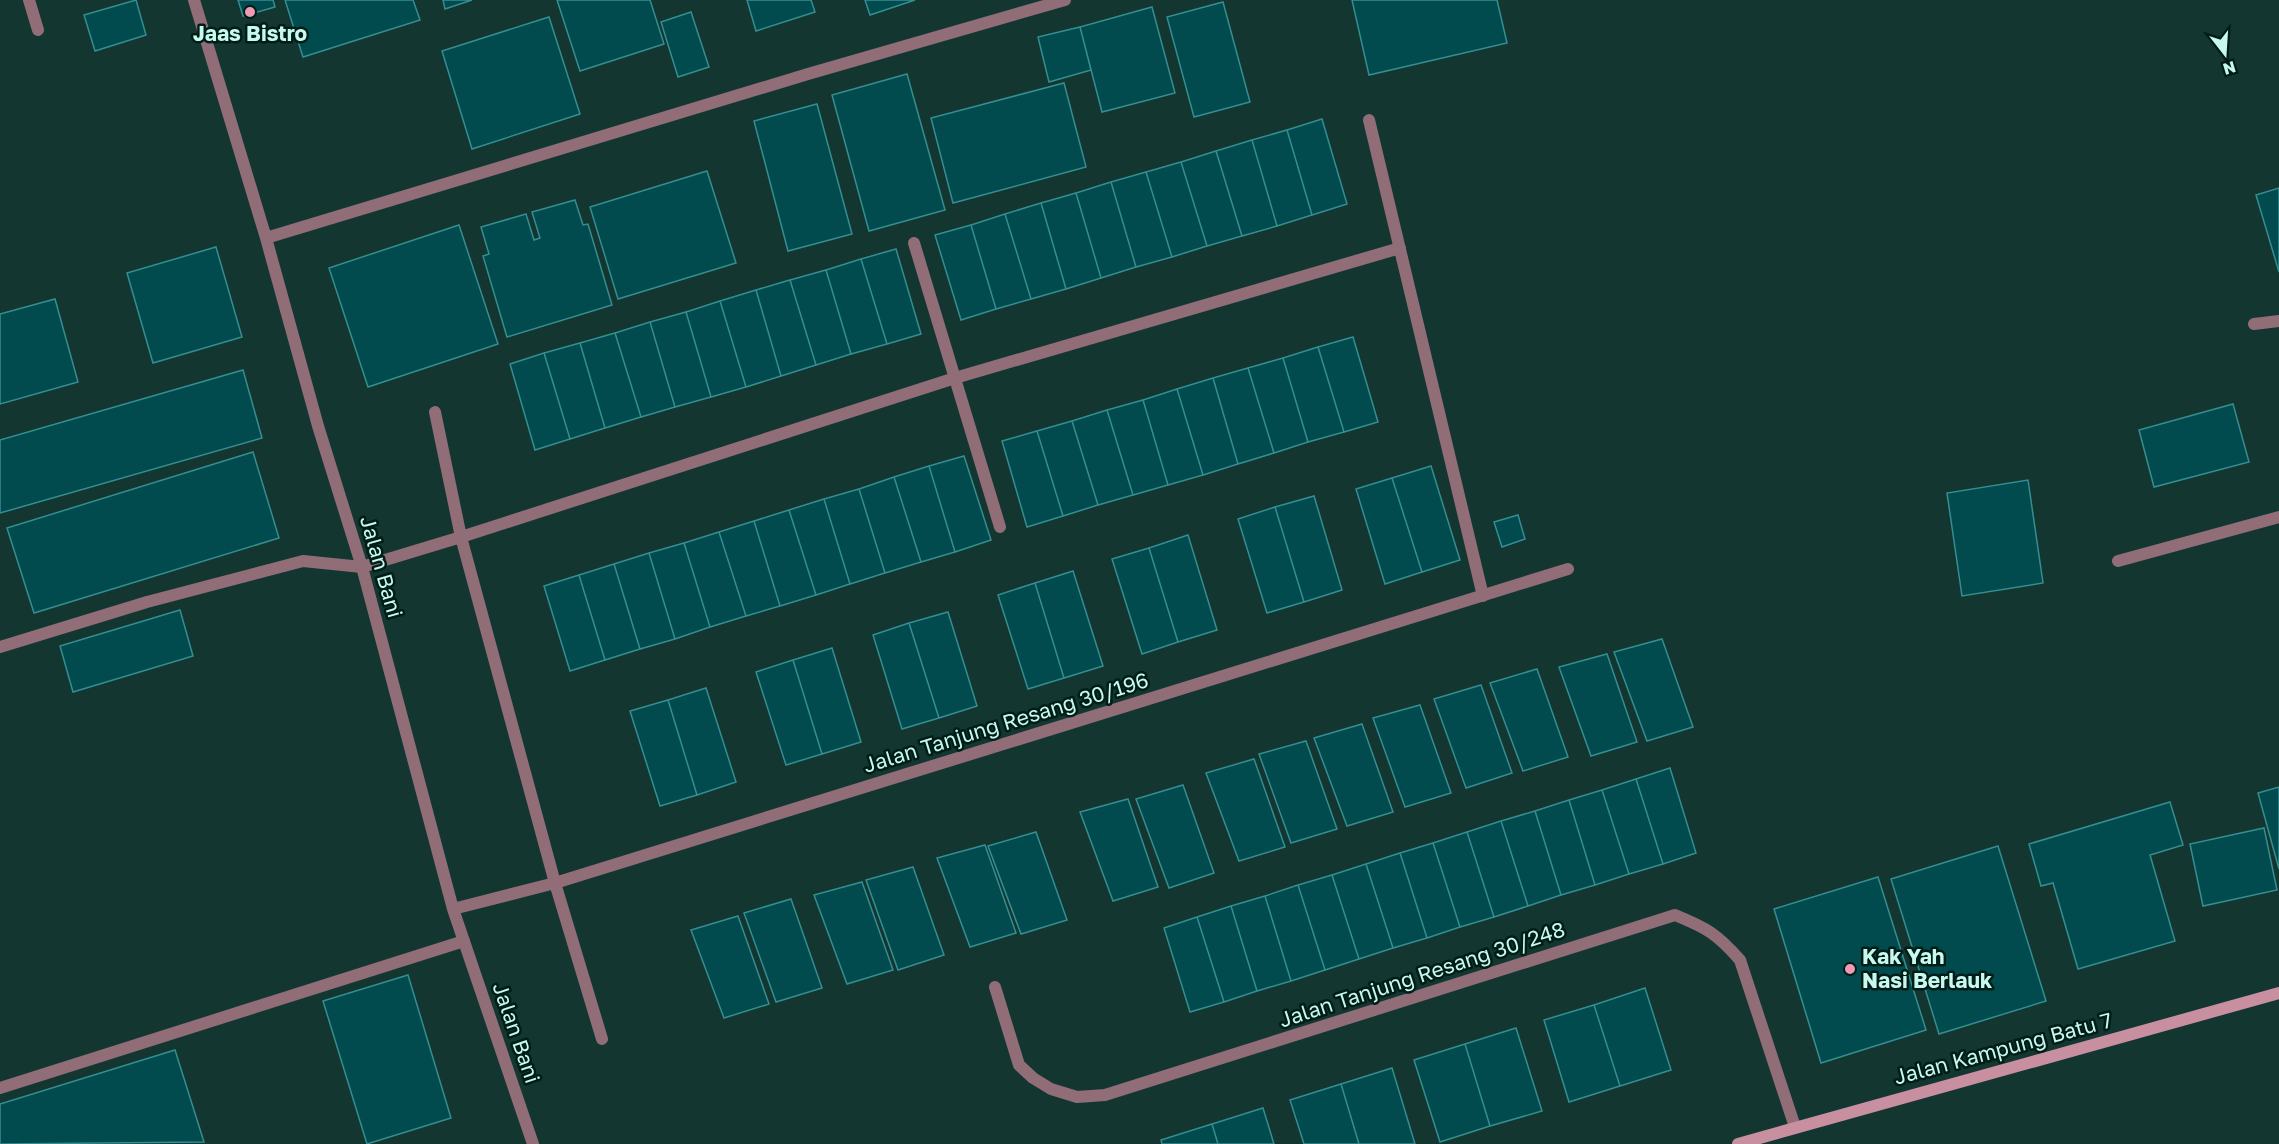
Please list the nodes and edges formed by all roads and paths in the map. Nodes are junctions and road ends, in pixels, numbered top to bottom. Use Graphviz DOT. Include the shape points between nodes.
graph roads {
  1 [pos="28,0"];
  2 [pos="194,0"];
  3 [pos="1065,0"];
  4 [pos="38,30"];
  5 [pos="1369,120"];
  6 [pos="266,238"];
  7 [pos="914,243"];
  8 [pos="1400,248"];
  9 [pos="2279,321"];
  10 [pos="2254,324"];
  11 [pos="956,378"];
  12 [pos="435,412"];
  13 [pos="2279,517"];
  14 [pos="1000,527"];
  15 [pos="461,537"];
  16 [pos="2118,561"];
  17 [pos="362,567"];
  18 [pos="1569,569"];
  19 [pos="1483,596"];
  20 [pos="0,647"];
  21 [pos="555,883"];
  22 [pos="453,909"];
  23 [pos="464,941"];
  24 [pos="995,987"];
  25 [pos="2279,993"];
  26 [pos="602,1039"];
  27 [pos="0,1088"];
  28 [pos="1795,1126"];
  29 [pos="533,1144"];
  30 [pos="1737,1144"];
  1 -- 4 [label="street"];
  2 -- 6 [label="street, Jalan Bani"];
  3 -- 6 [label="street"];
  5 -- 8 [label="street"];
  6 -- 17 [label="street, Jalan Bani"];
  7 -- 11 [label="street"];
  8 -- 11 [label="street"];
  8 -- 19 [label="street"];
  9 -- 10 [label="street"];
  11 -- 14 [label="street"];
  11 -- 15 [label="street"];
  12 -- 15 [label="street"];
  13 -- 16 [label="street"];
  15 -- 17 [label="street"];
  15 -- 21 [label="street"];
  17 -- 20 [label="street" via="303,561 147,602"];
  17 -- 22 [label="street, Jalan Bani"];
  18 -- 19 [label="street, Jalan Tanjung Resang 30/196"];
  19 -- 21 [label="street, Jalan Tanjung Resang 30/196"];
  21 -- 22 [label="street, Jalan Tanjung Resang 30/196"];
  21 -- 26 [label="street"];
  22 -- 23 [label="street, Jalan Bani"];
  23 -- 27 [label="street"];
  23 -- 29 [label="street, Jalan Bani"];
  24 -- 28 [label="street, Jalan Tanjung Resang 30/248" via="1019,1065 1051,1089 1077,1097 1105,1095 1675,915 1704,927 1740,960"];
  25 -- 28 [label="street, Jalan Kampung Batu 7"];
  28 -- 30 [label="street, Jalan Kampung Batu 7"];
}
